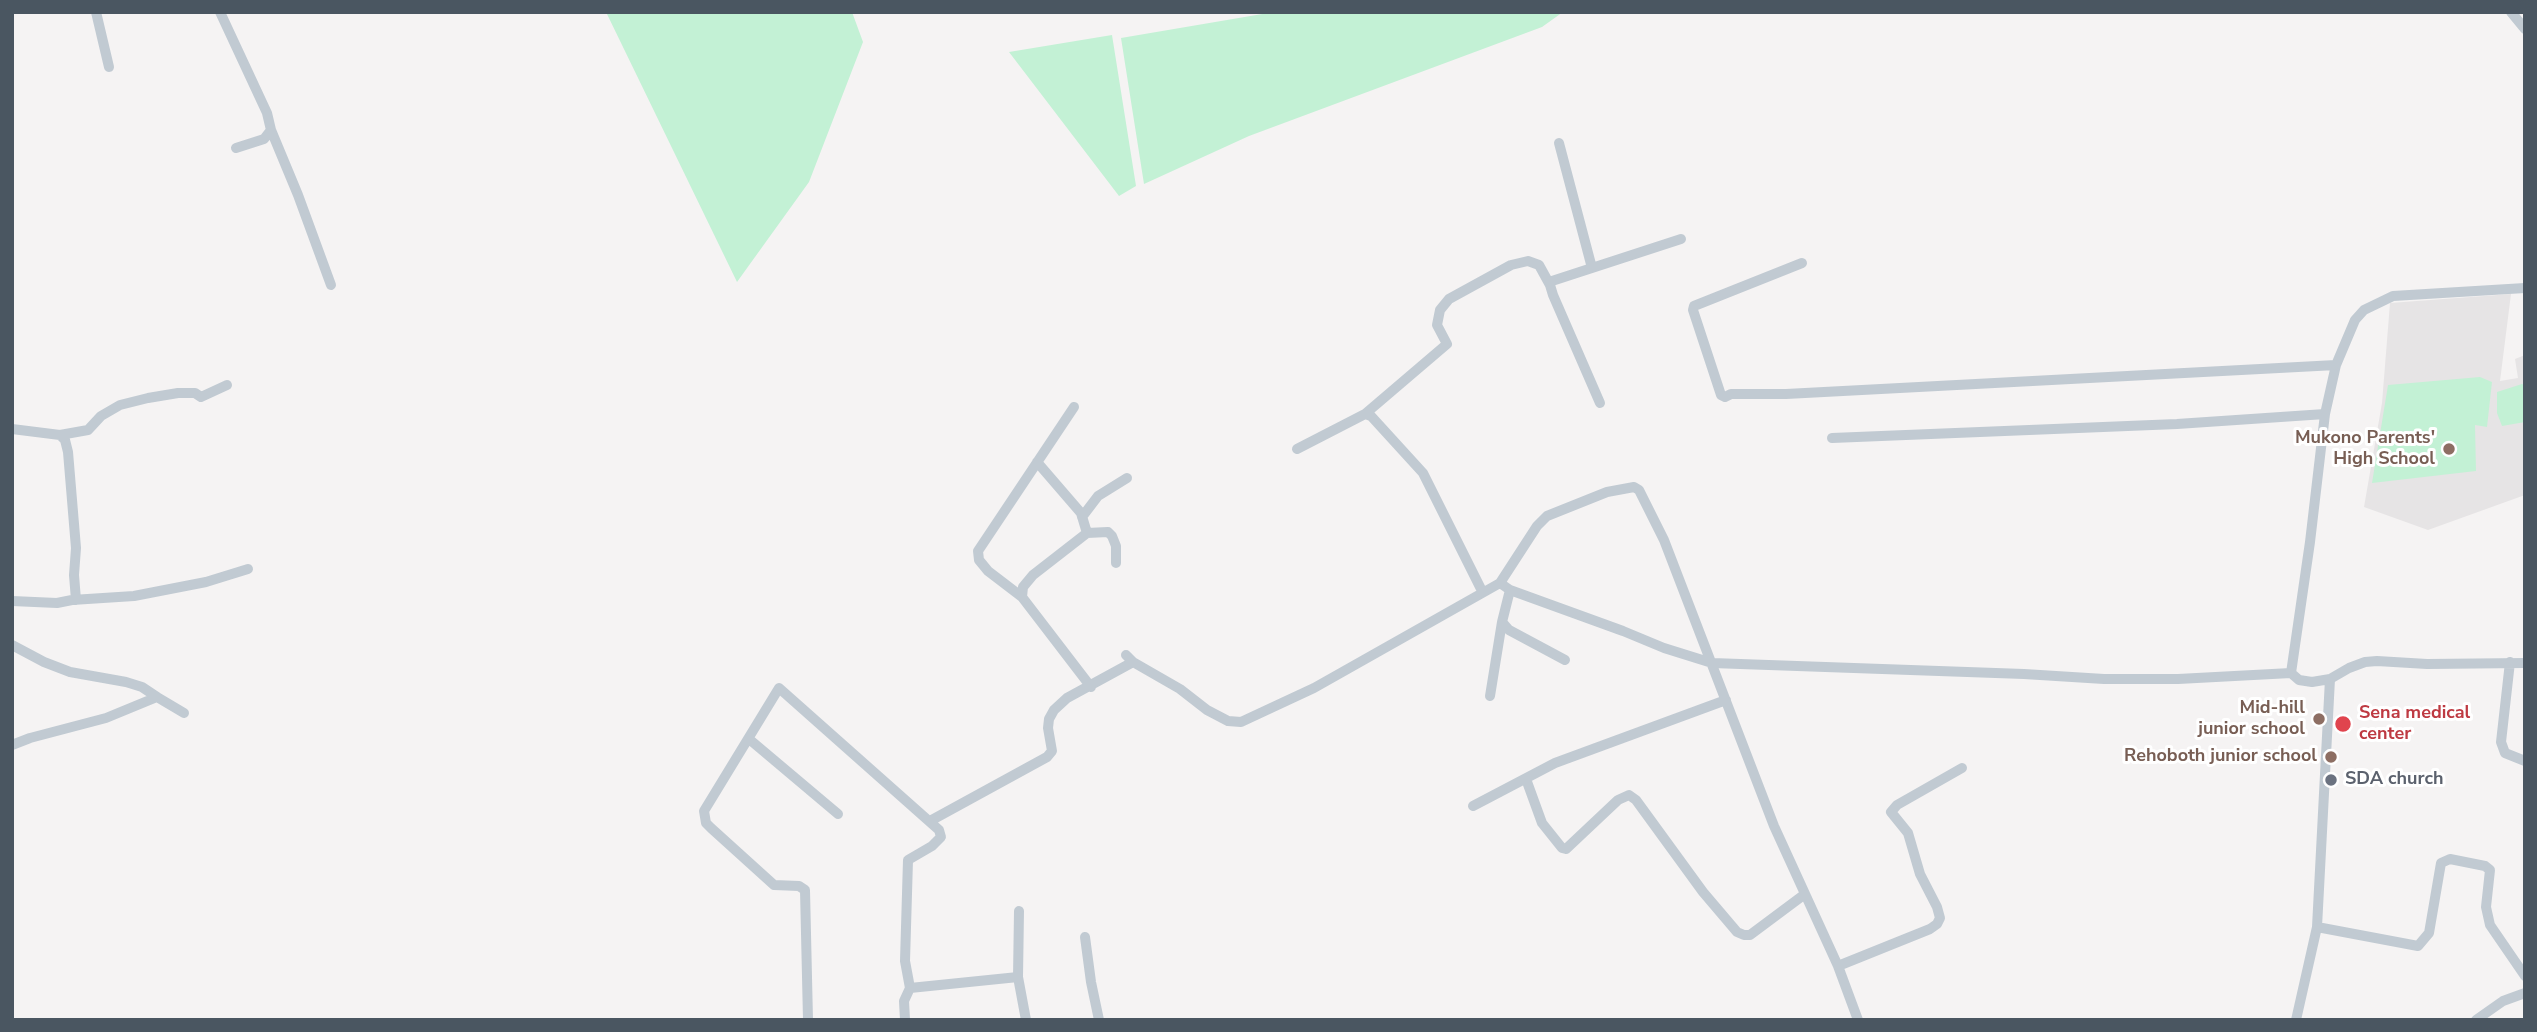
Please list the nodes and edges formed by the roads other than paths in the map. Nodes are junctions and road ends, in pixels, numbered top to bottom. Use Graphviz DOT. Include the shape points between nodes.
graph roads {
  1 [pos="96,12"];
  2 [pos="220,12"];
  3 [pos="2511,12"];
  4 [pos="2525,29"];
  5 [pos="109,67"];
  6 [pos="271,130"];
  7 [pos="1559,143"];
  8 [pos="236,148"];
  9 [pos="1681,239"];
  10 [pos="1802,263"];
  11 [pos="1592,268"];
  12 [pos="331,285"];
  13 [pos="1550,285"];
  14 [pos="2525,288"];
  15 [pos="2336,365"];
  16 [pos="227,385"];
  17 [pos="1600,403"];
  18 [pos="1074,407"];
  19 [pos="1365,414"];
  20 [pos="2325,414"];
  21 [pos="12,429"];
  22 [pos="60,435"];
  23 [pos="1832,438"];
  24 [pos="1297,449"];
  25 [pos="1037,462"];
  26 [pos="1127,478"];
  27 [pos="1082,517"];
  28 [pos="1087,533"];
  29 [pos="1116,563"];
  30 [pos="248,569"];
  31 [pos="1500,583"];
  32 [pos="1510,590"];
  33 [pos="1482,591"];
  34 [pos="1022,597"];
  35 [pos="76,600"];
  36 [pos="12,601"];
  37 [pos="1502,622"];
  38 [pos="12,645"];
  39 [pos="1565,660"];
  40 [pos="2510,662"];
  41 [pos="1712,663"];
  42 [pos="2525,663"];
  43 [pos="2291,673"];
  44 [pos="2330,679"];
  45 [pos="1091,687"];
  46 [pos="1490,695"];
  47 [pos="157,697"];
  48 [pos="1726,700"];
  49 [pos="184,713"];
  50 [pos="749,739"];
  51 [pos="12,745"];
  52 [pos="2525,761"];
  53 [pos="1962,768"];
  54 [pos="1526,779"];
  55 [pos="1473,806"];
  56 [pos="838,814"];
  57 [pos="930,821"];
  58 [pos="1805,894"];
  59 [pos="1019,911"];
  60 [pos="2317,927"];
  61 [pos="1085,937"];
  62 [pos="1838,966"];
  63 [pos="2525,976"];
  64 [pos="1018,977"];
  65 [pos="910,988"];
  66 [pos="2525,993"];
  67 [pos="808,1020"];
  68 [pos="905,1020"];
  69 [pos="1026,1020"];
  70 [pos="1100,1020"];
  71 [pos="1858,1020"];
  72 [pos="2296,1020"];
  73 [pos="2476,1020"];
  1 -- 5 [label="street"];
  2 -- 6 [label="street"];
  3 -- 4 [label="street"];
  6 -- 8 [label="street" via="264,139"];
  6 -- 12 [label="street"];
  7 -- 11 [label="street"];
  9 -- 11 [label="street"];
  10 -- 15 [label="street" via="1694,306 1721,395"];
  11 -- 13 [label="street"];
  13 -- 17 [label="street"];
  13 -- 19 [label="street" via="1539,265 1528,261 1511,265 1449,299 1440,310 1437,325 1447,344"];
  14 -- 15 [label="street" via="2393,296 2364,310 2355,320"];
  15 -- 20 [label="street"];
  16 -- 22 [label="street" via="201,397 178,393 120,405 88,430"];
  18 -- 25 [label="street"];
  19 -- 24 [label="street"];
  19 -- 33 [label="street" via="1423,472"];
  20 -- 23 [label="street"];
  20 -- 43 [label="street"];
  21 -- 22 [label="street"];
  22 -- 35 [label="street" via="68,452"];
  25 -- 27 [label="street"];
  25 -- 34 [label="street" via="978,551 988,571"];
  26 -- 27 [label="street" via="1098,496"];
  27 -- 28 [label="street"];
  28 -- 29 [label="street" via="1112,536"];
  28 -- 34 [label="street" via="1033,575 1023,587"];
  30 -- 35 [label="street" via="134,596"];
  31 -- 32 [label="street"];
  31 -- 33 [label="street"];
  31 -- 41 [label="street" via="1547,516 1607,492 1634,487 1664,540"];
  32 -- 37 [label="street"];
  32 -- 41 [label="street"];
  33 -- 45 [label="street" via="1314,688 1241,722 1227,721 1207,710 1129,658"];
  34 -- 45 [label="street"];
  35 -- 36 [label="street"];
  37 -- 39 [label="street" via="1508,630"];
  37 -- 46 [label="street"];
  38 -- 47 [label="street" via="44,663 126,682"];
  40 -- 42 [label="street"];
  40 -- 44 [label="street" via="2377,661"];
  40 -- 52 [label="street" via="2501,742 2505,753"];
  41 -- 43 [label="street" via="2104,679"];
  41 -- 48 [label="street"];
  43 -- 44 [label="street" via="2312,682"];
  44 -- 60 [label="street"];
  45 -- 57 [label="street" via="1054,710 1049,719 1052,751 1047,757"];
  47 -- 49 [label="street"];
  47 -- 51 [label="street" via="106,718"];
  48 -- 54 [label="street" via="1555,763"];
  48 -- 58 [label="street"];
  50 -- 56 [label="street"];
  50 -- 57 [label="street" via="779,688"];
  50 -- 67 [label="street" via="704,811 706,822 774,885 805,890"];
  53 -- 62 [label="street" via="1891,812 1908,833 1920,874 1937,907 1937,924"];
  54 -- 55 [label="street"];
  54 -- 58 [label="street" via="1542,823 1566,849 1623,797 1636,800 1703,892 1744,935"];
  57 -- 65 [label="street" via="941,837 908,860 905,961"];
  58 -- 62 [label="street"];
  59 -- 64 [label="street"];
  60 -- 63 [label="street" via="2418,946 2429,933 2441,863 2450,859 2485,866 2490,870 2486,907 2490,925"];
  60 -- 72 [label="street"];
  61 -- 70 [label="street"];
  62 -- 71 [label="street"];
  64 -- 65 [label="street"];
  64 -- 69 [label="street"];
  65 -- 68 [label="street" via="904,1001"];
  66 -- 73 [label="street"];
}
